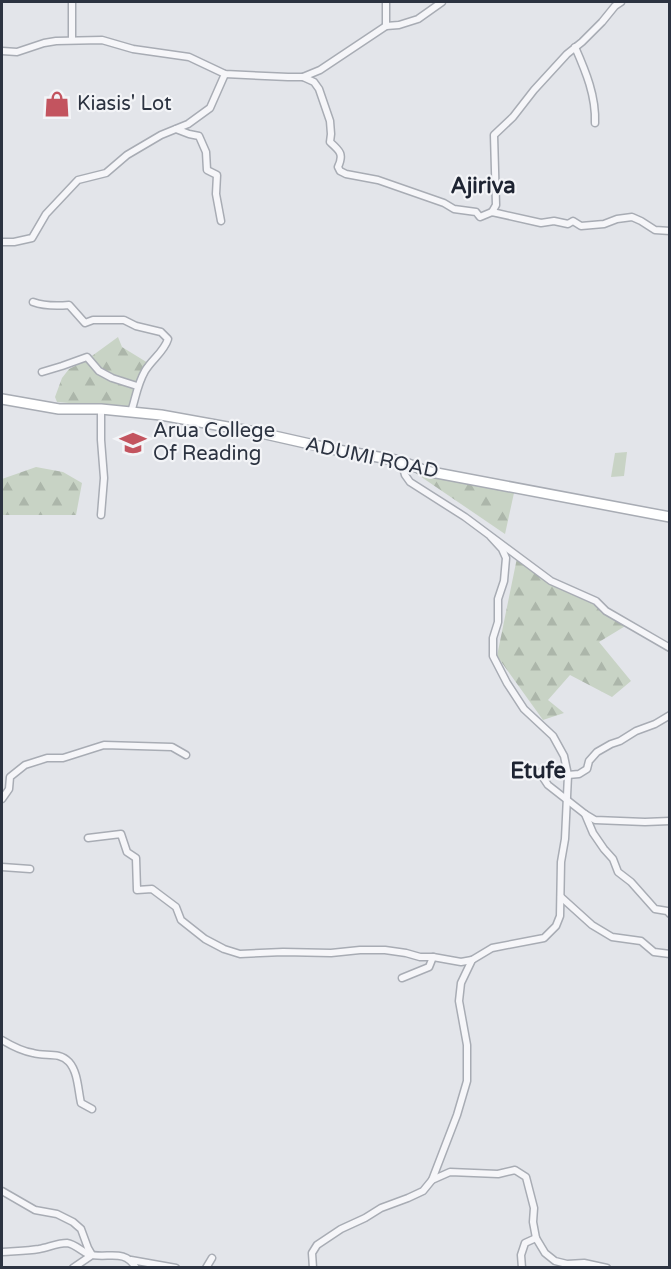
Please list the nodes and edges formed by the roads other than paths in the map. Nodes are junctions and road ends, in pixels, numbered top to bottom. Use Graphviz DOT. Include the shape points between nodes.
graph roads {
  1 [pos="72,2"];
  2 [pos="386,2"];
  3 [pos="442,2"];
  4 [pos="621,2"];
  5 [pos="386,26"];
  6 [pos="72,40"];
  7 [pos="575,47"];
  8 [pos="2,51"];
  9 [pos="225,74"];
  10 [pos="303,77"];
  11 [pos="595,123"];
  12 [pos="176,129"];
  13 [pos="492,212"];
  14 [pos="221,221"];
  15 [pos="669,231"];
  16 [pos="2,242"];
  17 [pos="33,302"];
  18 [pos="42,372"];
  19 [pos="137,386"];
  20 [pos="2,399"];
  21 [pos="101,409"];
  22 [pos="131,412"];
  23 [pos="401,461"];
  24 [pos="101,515"];
  25 [pos="669,517"];
  26 [pos="491,537"];
  27 [pos="669,648"];
  28 [pos="669,715"];
  29 [pos="186,755"];
  30 [pos="568,775"];
  31 [pos="2,800"];
  32 [pos="567,801"];
  33 [pos="585,814"];
  34 [pos="669,821"];
  35 [pos="88,838"];
  36 [pos="2,867"];
  37 [pos="30,869"];
  38 [pos="561,897"];
  39 [pos="669,914"];
  40 [pos="669,954"];
  41 [pos="433,957"];
  42 [pos="472,960"];
  43 [pos="402,978"];
  44 [pos="2,1040"];
  45 [pos="92,1109"];
  46 [pos="432,1180"];
  47 [pos="2,1191"];
  48 [pos="536,1238"];
  49 [pos="2,1252"];
  50 [pos="92,1255"];
  51 [pos="212,1258"];
  52 [pos="131,1260"];
  53 [pos="312,1267"];
  54 [pos="73,1268"];
  55 [pos="136,1268"];
  56 [pos="176,1268"];
  57 [pos="206,1268"];
  58 [pos="522,1268"];
  59 [pos="607,1268"];
  1 -- 6 [label="street"];
  2 -- 5 [label="street"];
  3 -- 5 [label="street" via="417,19"];
  4 -- 7 [label="street"];
  5 -- 10 [label="street"];
  6 -- 8 [label="street" via="44,43 17,52"];
  6 -- 9 [label="street" via="102,40 189,57"];
  7 -- 11 [label="street" via="595,100"];
  7 -- 13 [label="street" via="494,135 496,205"];
  9 -- 10 [label="street"];
  9 -- 12 [label="street" via="210,108"];
  10 -- 13 [label="street" via="319,89 330,121 330,142 342,156 340,171 378,180 454,209 476,212 480,217"];
  12 -- 14 [label="street" via="199,136 206,152 207,170 217,175"];
  12 -- 16 [label="street" via="128,154 106,173 78,180 46,214 32,238"];
  13 -- 15 [label="street" via="541,223 568,224 573,220 581,226 632,217 655,230"];
  17 -- 19 [label="street" via="69,305 85,323 124,320 161,332 168,339 166,347"];
  18 -- 19 [label="street" via="87,357 99,371"];
  19 -- 22 [label="street"];
  20 -- 21 [label="main road, ADUMI ROAD" via="59,409"];
  21 -- 22 [label="main road, ADUMI ROAD"];
  21 -- 24 [label="street"];
  22 -- 23 [label="main road, ADUMI ROAD"];
  23 -- 25 [label="main road, ADUMI ROAD" via="426,471"];
  23 -- 26 [label="street" via="410,482"];
  26 -- 27 [label="street" via="551,581 596,601"];
  26 -- 30 [label="street" via="506,558 493,656 524,709 553,736 564,756"];
  28 -- 30 [label="street" via="597,752 587,769"];
  29 -- 31 [label="street" via="172,747 104,745 63,758 47,758 25,765 10,777"];
  30 -- 32 [label="street"];
  30 -- 32 [label="street" via="540,773"];
  32 -- 33 [label="street"];
  32 -- 38 [label="street"];
  33 -- 34 [label="street" via="595,820"];
  33 -- 39 [label="street" via="618,872 655,909"];
  35 -- 41 [label="street" via="121,834 127,852 136,858 137,890 152,889 176,908 181,920 224,949 240,954 385,950"];
  36 -- 37 [label="street"];
  38 -- 40 [label="street" via="612,938 640,941 654,952"];
  38 -- 42 [label="street" via="556,926 544,938 492,948"];
  41 -- 42 [label="street"];
  41 -- 43 [label="street" via="429,967"];
  42 -- 46 [label="street" via="461,983 459,1001 467,1046 467,1081"];
  44 -- 45 [label="street" via="19,1050 61,1055 76,1076 81,1103"];
  46 -- 48 [label="street" via="450,1172 515,1170 526,1177"];
  46 -- 53 [label="street" via="423,1191 341,1228 317,1245 312,1253"];
  47 -- 50 [label="street" via="35,1210 73,1222 81,1229"];
  48 -- 58 [label="street" via="525,1243 520,1255"];
  48 -- 59 [label="street" via="555,1261"];
  49 -- 50 [label="street" via="70,1243"];
  50 -- 52 [label="street"];
  50 -- 54 [label="street"];
  51 -- 57 [label="street"];
  52 -- 55 [label="street"];
  52 -- 56 [label="street"];
}
